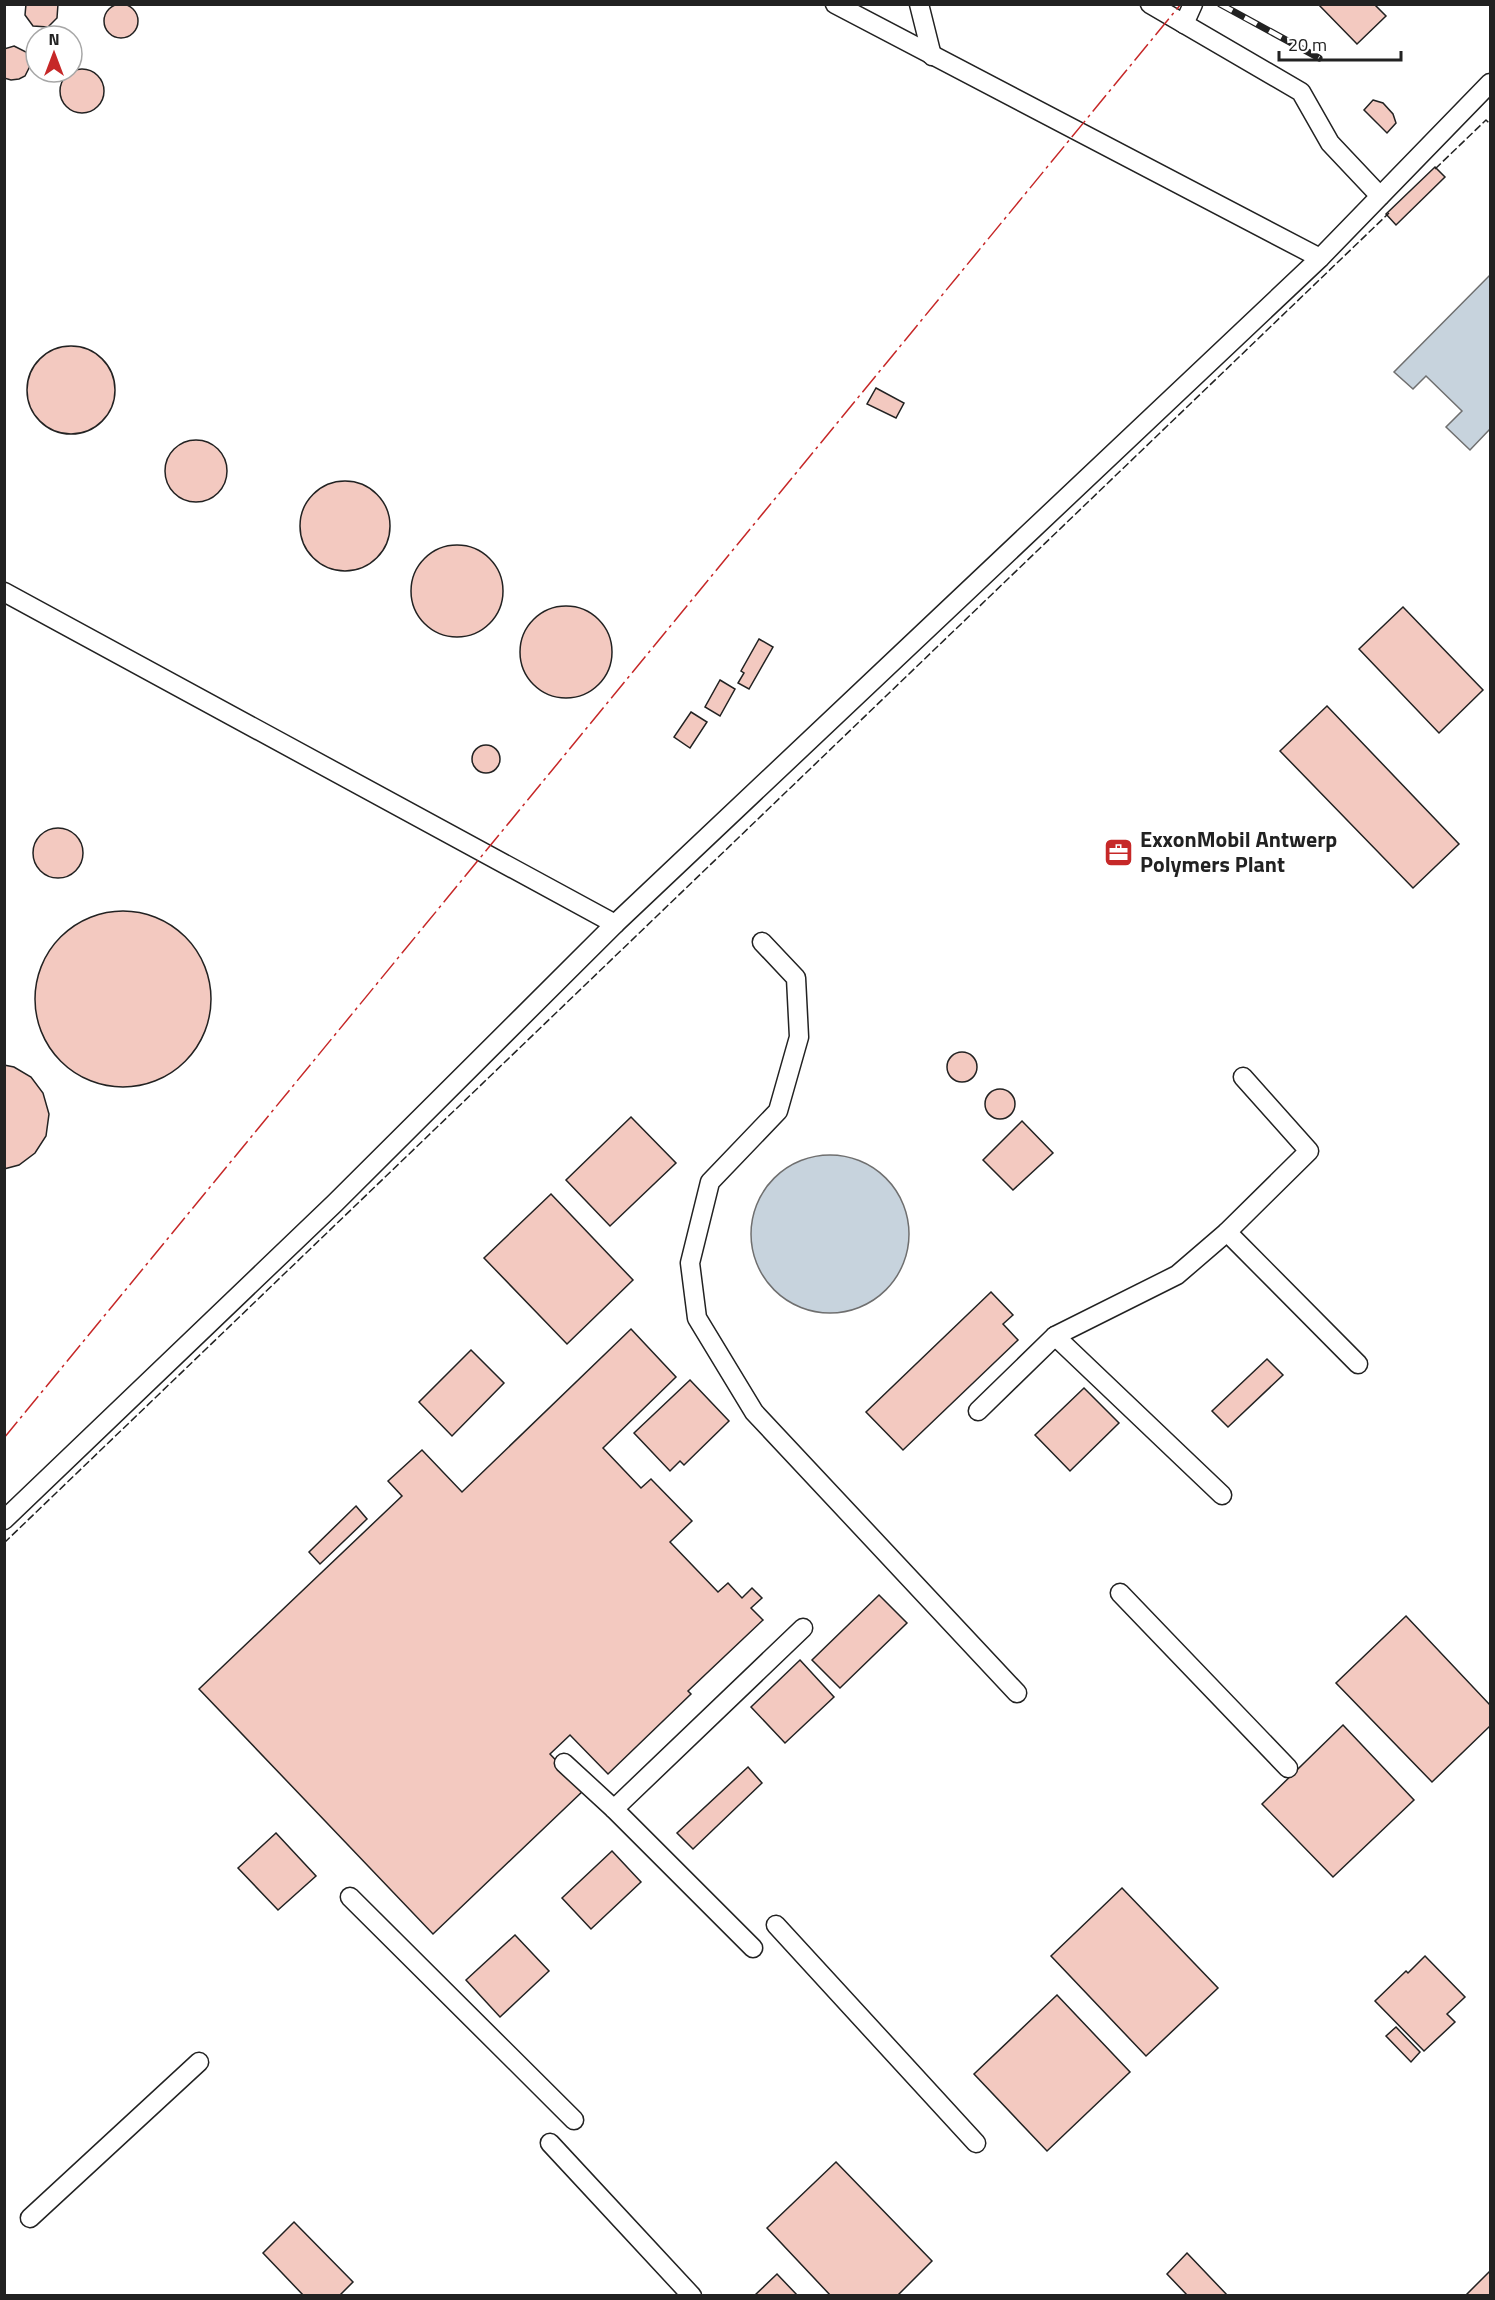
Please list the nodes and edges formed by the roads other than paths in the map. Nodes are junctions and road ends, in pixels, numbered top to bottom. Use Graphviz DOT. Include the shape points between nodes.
graph roads {
  1 [pos="835,4"];
  2 [pos="919,4"];
  3 [pos="1150,4"];
  4 [pos="1193,4"];
  5 [pos="1184,24"];
  6 [pos="932,56"];
  7 [pos="1491,83"];
  8 [pos="1380,196"];
  9 [pos="1320,258"];
  10 [pos="4,592"];
  11 [pos="615,924"];
  12 [pos="762,942"];
  13 [pos="1243,1077"];
  14 [pos="1227,1232"];
  15 [pos="1055,1336"];
  16 [pos="1358,1364"];
  17 [pos="978,1411"];
  18 [pos="1222,1495"];
  19 [pos="4,1520"];
  20 [pos="1120,1593"];
  21 [pos="803,1628"];
  22 [pos="1017,1693"];
  23 [pos="564,1763"];
  24 [pos="1288,1768"];
  25 [pos="615,1809"];
  26 [pos="350,1897"];
  27 [pos="776,1925"];
  28 [pos="753,1948"];
  29 [pos="199,2062"];
  30 [pos="574,2120"];
  31 [pos="550,2143"];
  32 [pos="976,2143"];
  33 [pos="30,2218"];
  34 [pos="692,2295"];
  1 -- 6 [label="lane"];
  2 -- 6 [label="lane"];
  3 -- 5 [label="lane"];
  4 -- 5 [label="lane"];
  5 -- 8 [label="lane" via="1301,92 1330,143"];
  6 -- 9 [label="lane"];
  7 -- 8 [label="lane"];
  8 -- 9 [label="lane"];
  9 -- 11 [label="lane"];
  10 -- 11 [label="lane"];
  11 -- 19 [label="lane" via="335,1203"];
  12 -- 22 [label="lane" via="796,978 799,1037 778,1111 710,1182 690,1263 697,1318 754,1412"];
  13 -- 14 [label="lane" via="1309,1150"];
  14 -- 15 [label="lane" via="1177,1275"];
  14 -- 16 [label="lane"];
  15 -- 17 [label="lane"];
  15 -- 18 [label="lane"];
  20 -- 24 [label="lane"];
  21 -- 25 [label="lane"];
  23 -- 25 [label="lane"];
  25 -- 28 [label="lane"];
  26 -- 30 [label="lane"];
  27 -- 32 [label="lane"];
  29 -- 33 [label="lane"];
  31 -- 34 [label="lane"];
}
